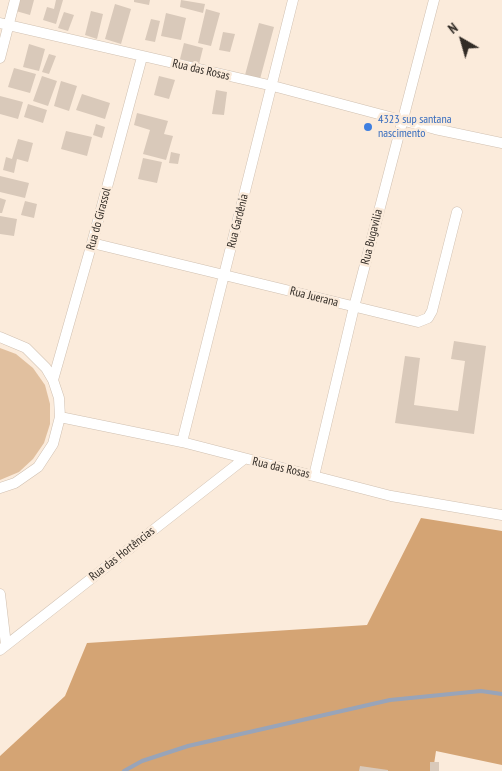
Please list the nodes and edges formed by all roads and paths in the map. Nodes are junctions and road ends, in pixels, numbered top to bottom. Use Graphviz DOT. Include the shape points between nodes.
graph roads {
  1 [pos="15,0"];
  2 [pos="293,0"];
  3 [pos="434,0"];
  4 [pos="4,24"];
  5 [pos="142,57"];
  6 [pos="0,58"];
  7 [pos="273,86"];
  8 [pos="402,119"];
  9 [pos="502,143"];
  10 [pos="457,212"];
  11 [pos="92,243"];
  12 [pos="225,274"];
  13 [pos="354,307"];
  14 [pos="0,337"];
  15 [pos="53,380"];
  16 [pos="60,417"];
  17 [pos="182,442"];
  18 [pos="244,459"];
  19 [pos="314,476"];
  20 [pos="0,488"];
  21 [pos="502,515"];
  22 [pos="0,594"];
  23 [pos="3,647"];
  1 -- 4 [label="street"];
  2 -- 7 [label="street, Rua Gardênia"];
  3 -- 8 [label="street, Rua Bugavilia"];
  4 -- 5 [label="street, Rua das Rosas"];
  4 -- 6 [label="street"];
  5 -- 7 [label="street, Rua das Rosas"];
  5 -- 11 [label="street, Rua do Girassol"];
  7 -- 8 [label="street, Rua das Rosas"];
  7 -- 12 [label="street, Rua Gardênia"];
  8 -- 9 [label="street"];
  8 -- 13 [label="street, Rua Bugavilia"];
  10 -- 13 [label="street, Rua Juerana" via="428,318 418,322"];
  11 -- 12 [label="street, Rua Juerana"];
  11 -- 15 [label="street, Rua do Girassol"];
  12 -- 13 [label="street, Rua Juerana"];
  12 -- 17 [label="street, Rua Gardênia"];
  13 -- 19 [label="street, Rua Bugavilia"];
  14 -- 15 [label="street" via="37,357"];
  15 -- 16 [label="street" via="59,398"];
  16 -- 17 [label="street, Rua das Rosas"];
  16 -- 20 [label="street" via="53,444 38,467 15,484"];
  17 -- 18 [label="street, Rua das Rosas"];
  18 -- 19 [label="street, Rua das Rosas"];
  18 -- 23 [label="street, Rua das Hortências"];
  19 -- 21 [label="street, Rua das Rosas" via="392,496"];
  22 -- 23 [label="street"];
}
